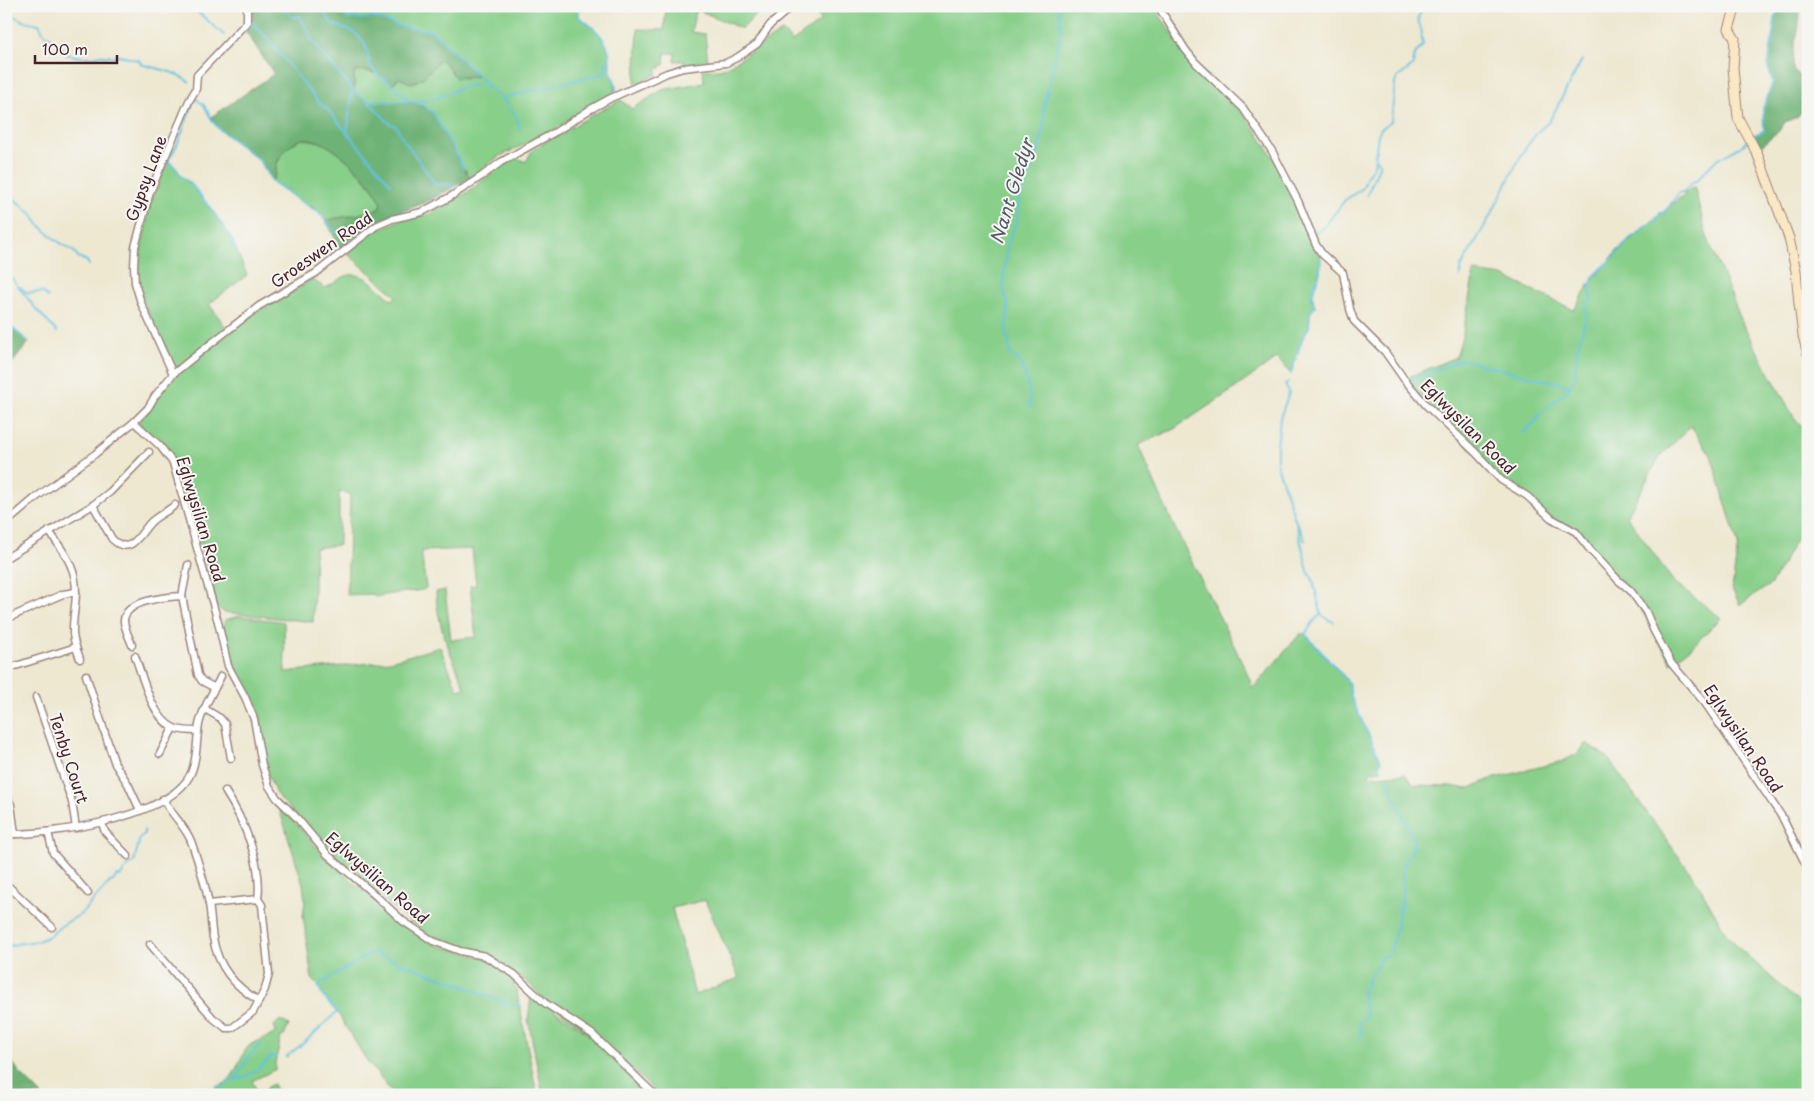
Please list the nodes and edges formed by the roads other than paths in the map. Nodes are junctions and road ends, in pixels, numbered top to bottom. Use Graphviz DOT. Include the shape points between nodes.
graph roads {
  1 [pos="247,6"];
  2 [pos="792,6"];
  3 [pos="1158,6"];
  4 [pos="1736,6"];
  5 [pos="1808,354"];
  6 [pos="174,374"];
  7 [pos="134,422"];
  8 [pos="149,452"];
  9 [pos="93,505"];
  10 [pos="175,505"];
  11 [pos="6,523"];
  12 [pos="49,531"];
  13 [pos="6,558"];
  14 [pos="188,564"];
  15 [pos="76,592"];
  16 [pos="182,596"];
  17 [pos="6,619"];
  18 [pos="132,645"];
  19 [pos="76,647"];
  20 [pos="135,656"];
  21 [pos="80,659"];
  22 [pos="6,669"];
  23 [pos="86,675"];
  24 [pos="222,676"];
  25 [pos="215,688"];
  26 [pos="36,697"];
  27 [pos="205,709"];
  28 [pos="174,728"];
  29 [pos="198,731"];
  30 [pos="160,754"];
  31 [pos="231,758"];
  32 [pos="225,791"];
  33 [pos="7,795"];
  34 [pos="163,799"];
  35 [pos="140,810"];
  36 [pos="102,823"];
  37 [pos="76,828"];
  38 [pos="48,832"];
  39 [pos="6,834"];
  40 [pos="15,834"];
  41 [pos="128,856"];
  42 [pos="1808,869"];
  43 [pos="6,884"];
  44 [pos="88,893"];
  45 [pos="258,898"];
  46 [pos="209,904"];
  47 [pos="52,927"];
  48 [pos="150,944"];
  49 [pos="259,1001"];
  50 [pos="655,1095"];
  1 -- 6 [label="street, Gypsy Lane" via="246,22 197,75 196,89 150,192 135,247 135,284"];
  2 -- 6 [label="street, Groeswen Road" via="770,25 757,44 738,57 720,64 666,73 611,98 501,162 450,197 422,212 376,226 316,273 259,306"];
  3 -- 42 [label="street, Eglwysilan Road" via="1196,63 1243,108 1267,143 1295,195 1316,245 1343,273 1354,321 1385,352 1426,405 1502,480 1527,496 1551,518 1576,532 1630,590 1646,612 1671,663 1705,703 1782,817"];
  4 -- 5 [label="street" via="1729,29 1735,39 1733,68 1738,118 1757,153 1789,238"];
  6 -- 7 [label="street, Groeswen Road"];
  7 -- 11 [label="street, Groeswen Road"];
  7 -- 50 [label="street, Eglwysilian Road" via="173,462 228,666 254,719 262,766 277,798 328,855 403,921 433,941 484,956 514,974 545,1003 592,1034"];
  8 -- 9 [label="street"];
  9 -- 10 [label="street" via="112,539 128,546 156,517"];
  9 -- 12 [label="street"];
  12 -- 13 [label="street"];
  12 -- 15 [label="street" via="71,565"];
  14 -- 16 [label="street"];
  15 -- 17 [label="street" via="63,594"];
  15 -- 19 [label="street" via="72,630"];
  16 -- 18 [label="street" via="153,600 130,608 124,622"];
  16 -- 25 [label="street" via="198,675"];
  19 -- 21 [label="street"];
  19 -- 22 [label="street"];
  20 -- 28 [label="street" via="157,713"];
  23 -- 35 [label="street" via="115,764"];
  24 -- 25 [label="street"];
  25 -- 27 [label="street"];
  26 -- 37 [label="street, Tenby Court" via="72,802"];
  27 -- 29 [label="street"];
  27 -- 31 [label="street" via="225,724"];
  28 -- 29 [label="street"];
  28 -- 30 [label="street"];
  29 -- 34 [label="street" via="191,774 178,790"];
  32 -- 45 [label="street" via="236,809 250,847 260,886"];
  33 -- 40 [label="street"];
  34 -- 35 [label="street"];
  34 -- 46 [label="street" via="189,836"];
  35 -- 36 [label="street"];
  36 -- 37 [label="street"];
  36 -- 41 [label="street" via="105,832"];
  37 -- 38 [label="street"];
  38 -- 40 [label="street"];
  38 -- 44 [label="street" via="53,853"];
  39 -- 40 [label="street"];
  43 -- 47 [label="street"];
  45 -- 46 [label="street"];
  45 -- 49 [label="street" via="262,906 270,974"];
  46 -- 49 [label="street" via="213,938 223,969 235,984"];
  48 -- 49 [label="street" via="213,1018 226,1028 244,1020"];
}
